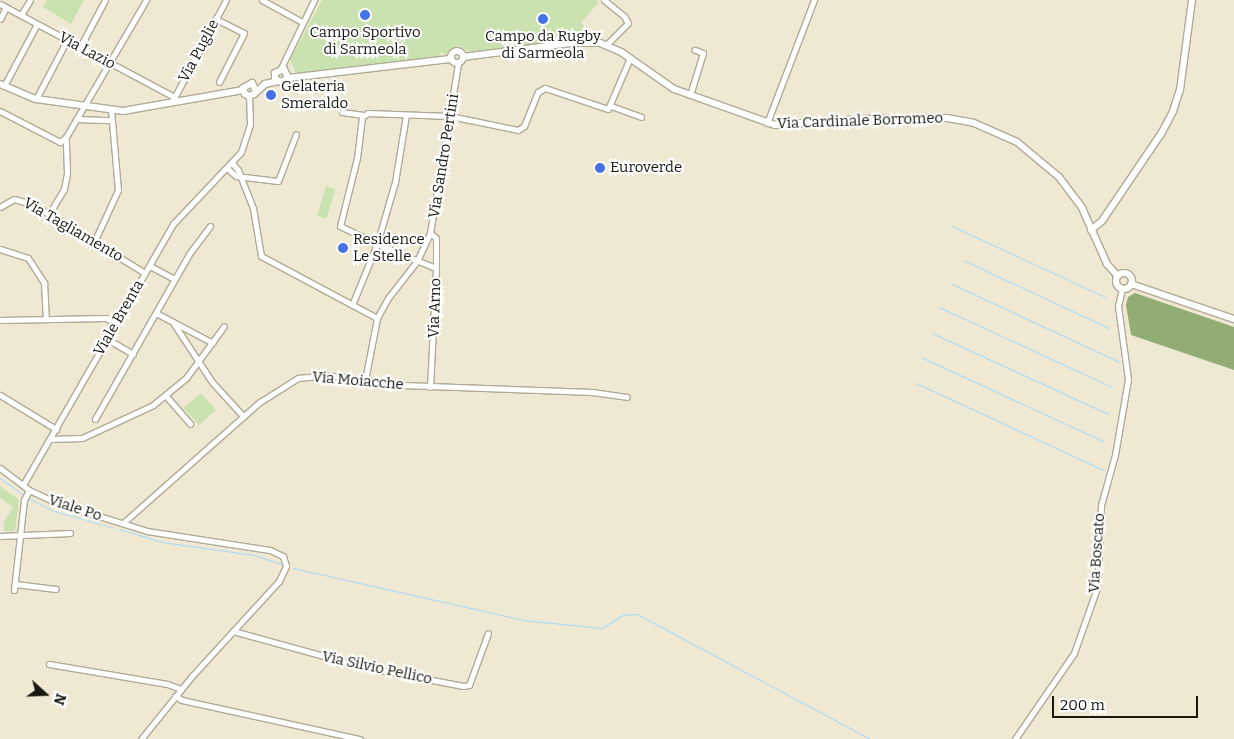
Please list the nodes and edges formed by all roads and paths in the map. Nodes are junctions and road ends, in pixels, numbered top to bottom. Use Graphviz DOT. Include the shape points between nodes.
graph roads {
  1 [pos="30,0"];
  2 [pos="105,0"];
  3 [pos="226,0"];
  4 [pos="262,0"];
  5 [pos="314,0"];
  6 [pos="604,0"];
  7 [pos="814,0"];
  8 [pos="1192,0"];
  9 [pos="144,1"];
  10 [pos="0,4"];
  11 [pos="6,7"];
  12 [pos="21,16"];
  13 [pos="216,18"];
  14 [pos="0,19"];
  15 [pos="302,22"];
  16 [pos="37,24"];
  17 [pos="67,40"];
  18 [pos="606,45"];
  19 [pos="80,47"];
  20 [pos="695,50"];
  21 [pos="463,57"];
  22 [pos="630,58"];
  23 [pos="450,59"];
  24 [pos="111,64"];
  25 [pos="458,64"];
  26 [pos="278,70"];
  27 [pos="288,78"];
  28 [pos="278,81"];
  29 [pos="220,82"];
  30 [pos="252,83"];
  31 [pos="2,85"];
  32 [pos="243,90"];
  33 [pos="256,91"];
  34 [pos="690,95"];
  35 [pos="249,96"];
  36 [pos="36,99"];
  37 [pos="173,100"];
  38 [pos="611,106"];
  39 [pos="86,107"];
  40 [pos="111,110"];
  41 [pos="0,111"];
  42 [pos="342,112"];
  43 [pos="364,115"];
  44 [pos="406,115"];
  45 [pos="450,116"];
  46 [pos="641,117"];
  47 [pos="76,119"];
  48 [pos="111,120"];
  49 [pos="768,123"];
  50 [pos="296,134"];
  51 [pos="66,137"];
  52 [pos="232,163"];
  53 [pos="228,168"];
  54 [pos="240,175"];
  55 [pos="0,208"];
  56 [pos="49,214"];
  57 [pos="210,226"];
  58 [pos="1091,230"];
  59 [pos="430,233"];
  60 [pos="95,240"];
  61 [pos="377,244"];
  62 [pos="0,249"];
  63 [pos="417,261"];
  64 [pos="150,266"];
  65 [pos="433,267"];
  66 [pos="145,273"];
  67 [pos="1117,275"];
  68 [pos="174,279"];
  69 [pos="1131,284"];
  70 [pos="1122,289"];
  71 [pos="352,305"];
  72 [pos="156,313"];
  73 [pos="377,318"];
  74 [pos="46,319"];
  75 [pos="1234,319"];
  76 [pos="0,320"];
  77 [pos="117,322"];
  78 [pos="174,324"];
  79 [pos="224,326"];
  80 [pos="107,339"];
  81 [pos="213,343"];
  82 [pos="133,354"];
  83 [pos="200,363"];
  84 [pos="365,380"];
  85 [pos="430,387"];
  86 [pos="0,395"];
  87 [pos="166,396"];
  88 [pos="626,398"];
  89 [pos="244,418"];
  90 [pos="95,419"];
  91 [pos="190,424"];
  92 [pos="56,429"];
  93 [pos="51,439"];
  94 [pos="0,468"];
  95 [pos="22,485"];
  96 [pos="29,490"];
  97 [pos="137,509"];
  98 [pos="123,523"];
  99 [pos="130,525"];
  100 [pos="70,533"];
  101 [pos="0,536"];
  102 [pos="20,536"];
  103 [pos="56,589"];
  104 [pos="233,631"];
  105 [pos="488,633"];
  106 [pos="49,664"];
  107 [pos="181,689"];
  108 [pos="175,696"];
  109 [pos="141,739"];
  110 [pos="360,739"];
  111 [pos="1015,739"];
  1 -- 12 [label="street"];
  2 -- 19 [label="street"];
  3 -- 13 [label="street, Via Puglie"];
  4 -- 15 [label="street"];
  5 -- 15 [label="street"];
  6 -- 18 [label="street" via="628,23"];
  7 -- 49 [label="street, Via Cardinale Borromeo"];
  8 -- 58 [label="street" via="1180,90 1173,111 1102,221"];
  9 -- 24 [label="street"];
  10 -- 11 [label="street, Via Lazio"];
  11 -- 12 [label="street, Via Lazio"];
  11 -- 14 [label="street"];
  12 -- 16 [label="street, Via Lazio"];
  13 -- 29 [label="street" via="244,33"];
  13 -- 37 [label="street, Via Puglie"];
  15 -- 26 [label="street"];
  16 -- 17 [label="street, Via Lazio"];
  16 -- 31 [label="street"];
  17 -- 19 [label="street, Via Lazio"];
  17 -- 36 [label="street"];
  18 -- 21 [label="street, Via Cardinale Borromeo" via="571,43"];
  18 -- 22 [label="street, Via Cardinale Borromeo"];
  19 -- 24 [label="street, Via Lazio"];
  20 -- 34 [label="street" via="703,53"];
  21 -- 23 [label="street, Via Cardinale Borromeo" via="459,51 454,51"];
  21 -- 25 [label="street"];
  22 -- 34 [label="street, Via Cardinale Borromeo" via="663,83"];
  22 -- 38 [label="street"];
  23 -- 25 [label="street"];
  23 -- 27 [label="street, Via Cardinale Borromeo"];
  24 -- 37 [label="street, Via Lazio"];
  24 -- 39 [label="street"];
  25 -- 45 [label="street, Via Sandro Pertini"];
  26 -- 27 [label="street" via="286,71"];
  26 -- 28 [label="street"];
  26 -- 30 [label="street" via="264,82"];
  27 -- 28 [label="street, Via Cardinale Borromeo"];
  28 -- 33 [label="street, Via Cardinale Borromeo" via="265,84"];
  30 -- 32 [label="street" via="246,83"];
  30 -- 33 [label="street"];
  31 -- 36 [label="street"];
  32 -- 35 [label="street"];
  32 -- 37 [label="street"];
  33 -- 35 [label="street, Via Cardinale Borromeo"];
  34 -- 49 [label="street, Via Cardinale Borromeo"];
  35 -- 52 [label="street, Viale Brenta" via="247,138"];
  36 -- 39 [label="street"];
  37 -- 40 [label="street"];
  38 -- 45 [label="street" via="605,109 542,89 524,126 518,130"];
  38 -- 46 [label="street"];
  39 -- 40 [label="street"];
  39 -- 47 [label="street"];
  40 -- 48 [label="street"];
  41 -- 51 [label="street" via="60,142"];
  42 -- 43 [label="street"];
  43 -- 44 [label="street"];
  43 -- 61 [label="street" via="340,227"];
  44 -- 45 [label="street"];
  44 -- 61 [label="street" via="395,182"];
  45 -- 59 [label="street, Via Sandro Pertini"];
  47 -- 48 [label="street"];
  47 -- 51 [label="street"];
  48 -- 60 [label="street" via="118,190"];
  49 -- 58 [label="street, Via Cardinale Borromeo" via="796,125 837,119 947,118 974,123 1017,142 1048,165 1078,203"];
  50 -- 54 [label="street" via="278,181"];
  51 -- 56 [label="street" via="66,181"];
  52 -- 53 [label="street, Viale Brenta"];
  52 -- 54 [label="street"];
  53 -- 54 [label="street" via="233,174"];
  53 -- 64 [label="street, Viale Brenta" via="181,213"];
  54 -- 71 [label="street" via="253,208 261,256"];
  55 -- 56 [label="street, Via Tagliamento" via="14,199 23,200"];
  56 -- 60 [label="street, Via Tagliamento"];
  57 -- 68 [label="street"];
  58 -- 67 [label="street, Via Cardinale Borromeo" via="1107,264"];
  59 -- 63 [label="street, Via Sandro Pertini"];
  59 -- 85 [label="street, Via Arno" via="436,238 436,269"];
  60 -- 66 [label="street, Via Tagliamento"];
  61 -- 63 [label="street"];
  61 -- 71 [label="street"];
  62 -- 74 [label="street" via="28,258 44,283"];
  63 -- 65 [label="street"];
  63 -- 73 [label="street, Via Sandro Pertini"];
  64 -- 66 [label="street, Viale Brenta"];
  64 -- 68 [label="street"];
  66 -- 77 [label="street, Viale Brenta"];
  67 -- 69 [label="street, Via Cardinale Borromeo" via="1128,274"];
  67 -- 70 [label="street, Via Cardinale Borromeo" via="1116,282"];
  68 -- 72 [label="street"];
  69 -- 70 [label="street"];
  69 -- 75 [label="street, Via Cardinale Borromeo"];
  70 -- 111 [label="street, Via Boscato" via="1118,306 1128,379 1115,455 1101,505 1096,596 1074,653"];
  71 -- 73 [label="street"];
  72 -- 78 [label="street"];
  72 -- 82 [label="street"];
  73 -- 84 [label="street, Via Sandro Pertini"];
  74 -- 76 [label="street"];
  74 -- 77 [label="street" via="105,318"];
  77 -- 80 [label="street, Viale Brenta"];
  78 -- 81 [label="street"];
  78 -- 83 [label="street"];
  79 -- 81 [label="street"];
  80 -- 82 [label="street"];
  80 -- 92 [label="street, Viale Brenta"];
  81 -- 83 [label="street"];
  82 -- 90 [label="street"];
  83 -- 87 [label="street"];
  83 -- 89 [label="street"];
  84 -- 85 [label="street, Via Moiacche"];
  84 -- 89 [label="street, Via Moiacche" via="314,375 298,378 270,394"];
  85 -- 88 [label="street, Via Moiacche" via="592,392"];
  86 -- 92 [label="street"];
  87 -- 91 [label="street"];
  87 -- 93 [label="street" via="123,422 82,438"];
  89 -- 97 [label="street, Via Moiacche"];
  92 -- 93 [label="street, Viale Brenta"];
  93 -- 95 [label="street, Viale Brenta"];
  94 -- 95 [label="street, Viale Po"];
  95 -- 96 [label="street, Viale Po"];
  96 -- 98 [label="street, Viale Po" via="57,503"];
  96 -- 102 [label="street, Viale Po" via="24,500"];
  97 -- 98 [label="street, Via Moiacche"];
  97 -- 99 [label="street, Via Moiacche"];
  98 -- 99 [label="street"];
  99 -- 104 [label="street" via="147,531 270,550 283,556 286,566 279,582"];
  100 -- 102 [label="street, Viale Po"];
  101 -- 102 [label="street, Viale Po"];
  102 -- 103 [label="street, Viale Po" via="14,587"];
  104 -- 105 [label="street, Via Silvio Pellico" via="360,666 464,686 469,685"];
  104 -- 107 [label="street"];
  106 -- 107 [label="street"];
  107 -- 108 [label="street"];
  108 -- 109 [label="street"];
  108 -- 110 [label="street"];
}
